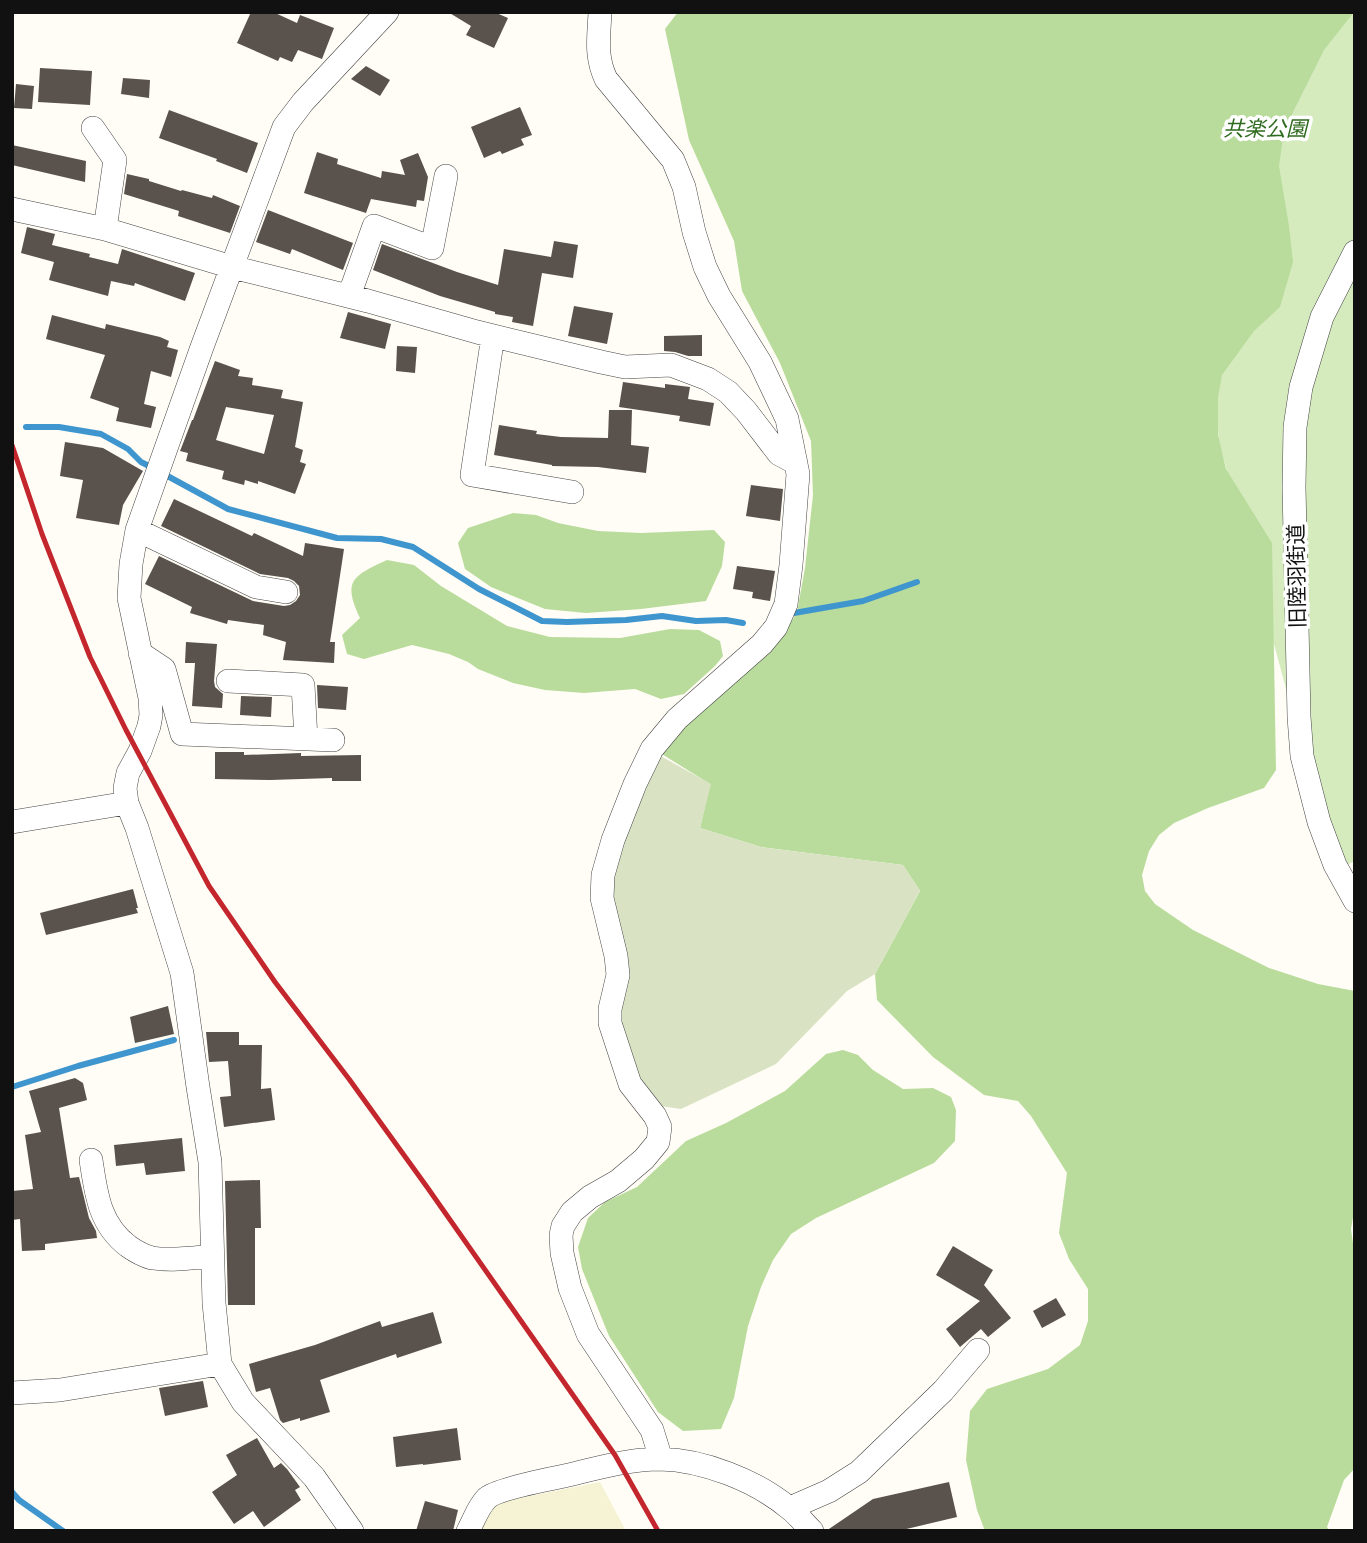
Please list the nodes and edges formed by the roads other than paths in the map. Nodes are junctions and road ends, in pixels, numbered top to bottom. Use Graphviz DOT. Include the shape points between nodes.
graph roads {
  1 [pos="387,12"];
  2 [pos="600,12"];
  3 [pos="93,128"];
  4 [pos="446,176"];
  5 [pos="12,209"];
  6 [pos="105,229"];
  7 [pos="1355,252"];
  8 [pos="232,267"];
  9 [pos="349,296"];
  10 [pos="494,336"];
  11 [pos="796,463"];
  12 [pos="572,492"];
  13 [pos="137,530"];
  14 [pos="286,592"];
  15 [pos="140,653"];
  16 [pos="228,681"];
  17 [pos="306,739"];
  18 [pos="333,740"];
  19 [pos="127,803"];
  20 [pos="12,822"];
  21 [pos="1355,901"];
  22 [pos="90,1160"];
  23 [pos="212,1256"];
  24 [pos="978,1350"];
  25 [pos="220,1364"];
  26 [pos="12,1394"];
  27 [pos="661,1460"];
  28 [pos="790,1508"];
  29 [pos="352,1531"];
  30 [pos="468,1531"];
  31 [pos="812,1531"];
  1 -- 8 [label="street" via="284,127"];
  2 -- 11 [label="street" via="599,64 606,79 673,160 705,267 787,419"];
  3 -- 6 [label="street" via="115,160"];
  4 -- 9 [label="street" via="432,248 374,226"];
  5 -- 6 [label="street"];
  6 -- 8 [label="street"];
  7 -- 21 [label="street, 旧陸羽街道" via="1322,317 1301,387 1294,487 1302,756 1318,822"];
  8 -- 9 [label="street"];
  8 -- 13 [label="street"];
  9 -- 10 [label="street"];
  10 -- 11 [label="street" via="625,367 671,365 687,370 728,392 779,454"];
  10 -- 12 [label="street" via="472,475"];
  11 -- 27 [label="street" via="791,565 786,604 776,626 762,644 677,719 652,749 612,839 603,875 602,898 618,975 610,1023 630,1084 660,1127 658,1142 644,1159 572,1212 563,1226 562,1253 588,1334 652,1430"];
  13 -- 14 [label="street" via="256,587"];
  13 -- 15 [label="street" via="130,598"];
  15 -- 17 [label="street" via="164,668 181,734"];
  15 -- 19 [label="street" via="151,715 128,773"];
  16 -- 17 [label="street" via="303,685"];
  17 -- 18 [label="street"];
  19 -- 20 [label="street"];
  19 -- 23 [label="street" via="182,973 210,1162"];
  22 -- 23 [label="street" via="101,1209 118,1238 150,1258"];
  23 -- 25 [label="street"];
  24 -- 28 [label="street" via="943,1391 859,1472"];
  25 -- 26 [label="street"];
  25 -- 29 [label="street" via="243,1402 314,1477"];
  27 -- 28 [label="street" via="718,1470"];
  27 -- 30 [label="street" via="600,1468 489,1496"];
  28 -- 31 [label="street"];
}
